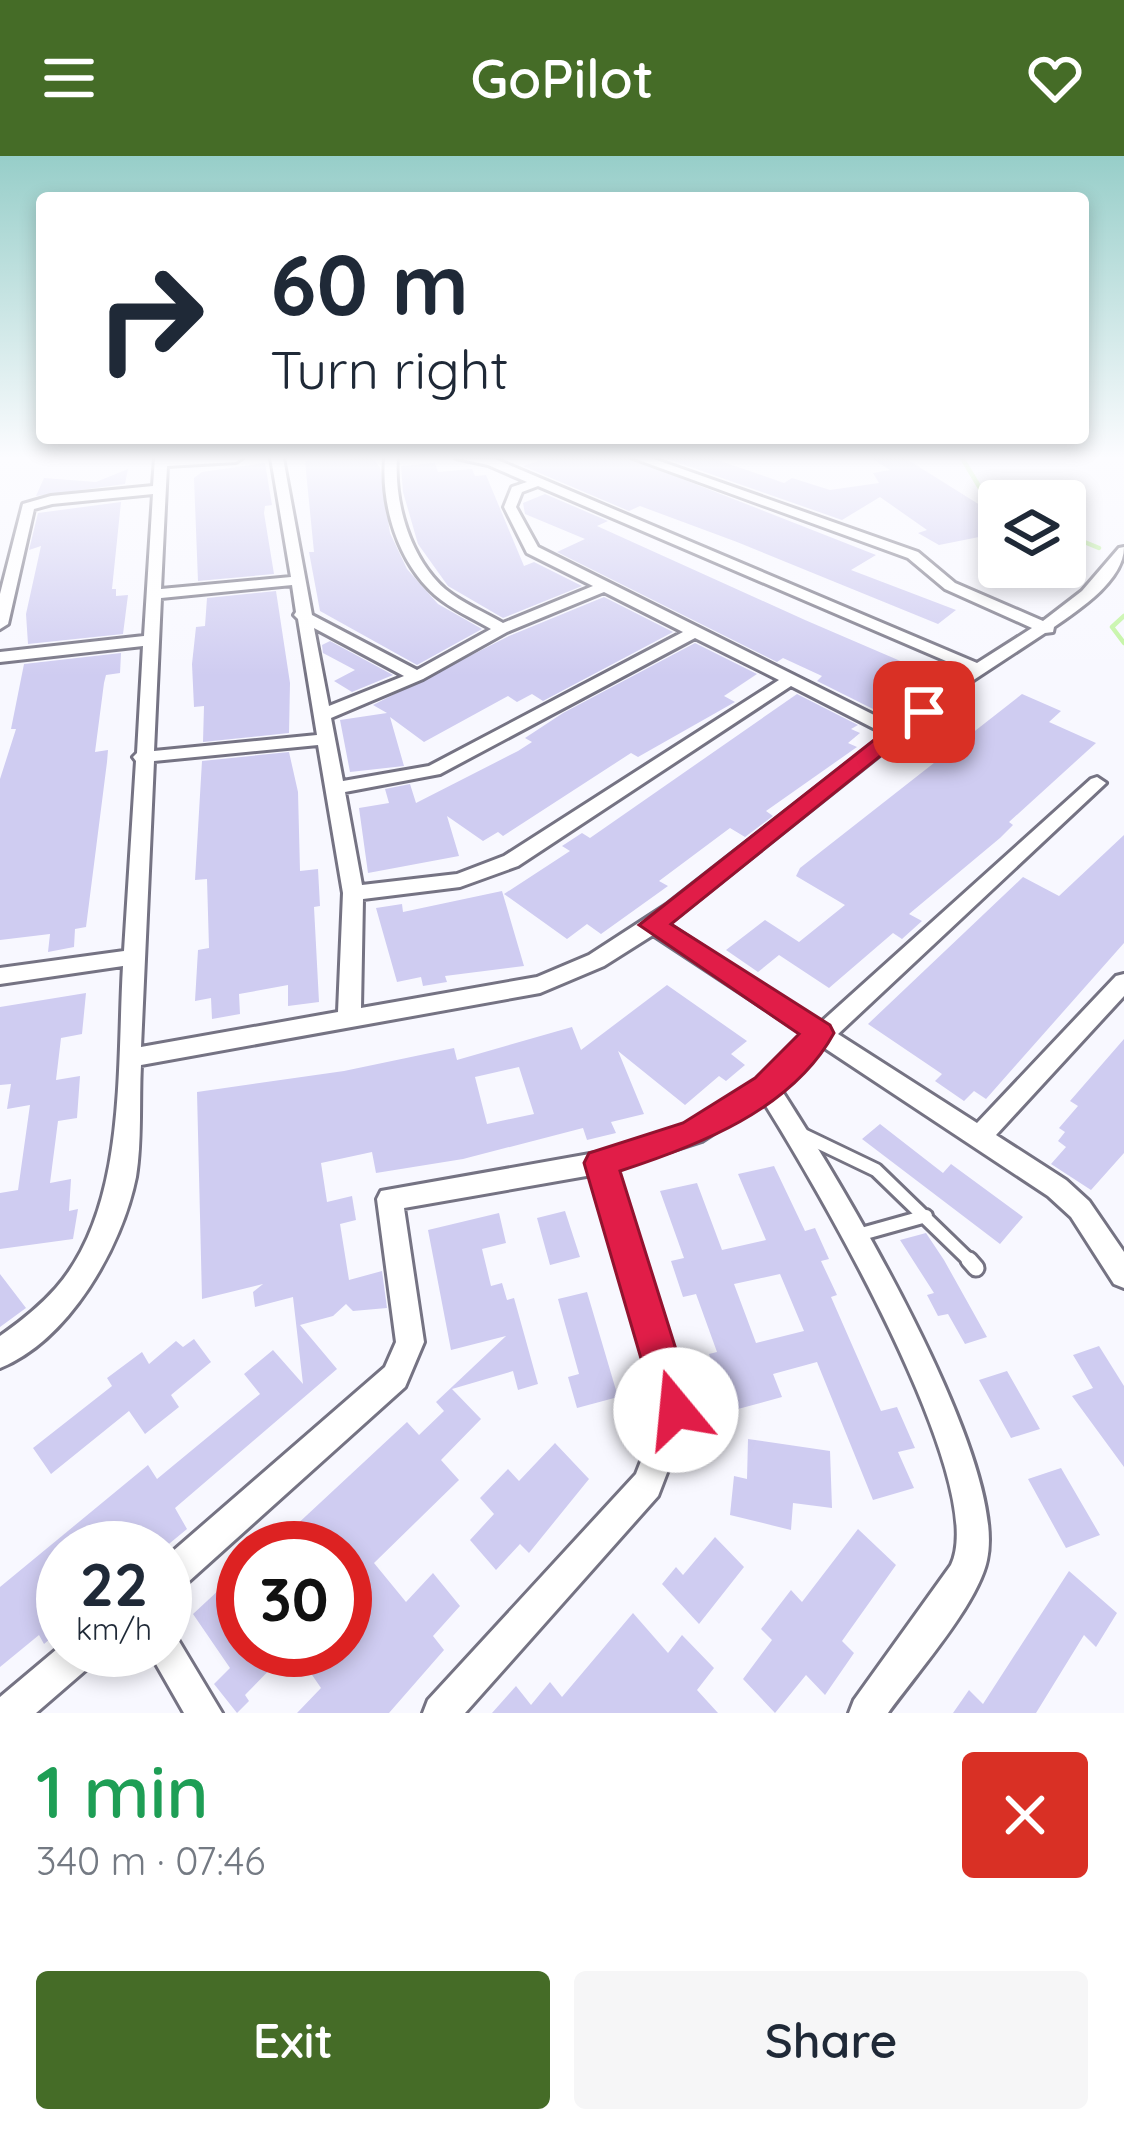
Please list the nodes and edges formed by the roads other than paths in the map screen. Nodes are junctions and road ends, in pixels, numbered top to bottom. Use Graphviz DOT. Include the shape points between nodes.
graph roads {
  1 [pos="22,531"];
  2 [pos="158,531"];
  3 [pos="290,531"];
  4 [pos="403,531"];
  5 [pos="523,531"];
  6 [pos="651,531"];
  7 [pos="844,531"];
  8 [pos="1124,551"];
  9 [pos="298,580"];
  10 [pos="604,587"];
  11 [pos="154,594"];
  12 [pos="2,615"];
  13 [pos="301,615"];
  14 [pos="502,628"];
  15 [pos="1048,629"];
  16 [pos="692,633"];
  17 [pos="152,640"];
  18 [pos="0,657"];
  19 [pos="978,669"];
  20 [pos="417,676"];
  21 [pos="790,680"];
  22 [pos="325,714"];
  23 [pos="897,733"];
  24 [pos="327,739"];
  25 [pos="142,757"];
  26 [pos="1097,783"];
  27 [pos="336,788"];
  28 [pos="353,892"];
  29 [pos="652,925"];
  30 [pos="134,957"];
  31 [pos="0,976"];
  32 [pos="1124,982"];
  33 [pos="350,1020"];
  34 [pos="819,1033"];
  35 [pos="129,1058"];
  36 [pos="766,1087"];
  37 [pos="798,1133"];
  38 [pos="981,1135"];
  39 [pos="601,1163"];
  40 [pos="926,1216"];
  41 [pos="858,1235"];
  42 [pos="976,1268"];
  43 [pos="1124,1275"];
  44 [pos="0,1354"];
  45 [pos="192,1556"];
  46 [pos="51,1677"];
  47 [pos="182,1677"];
  48 [pos="9,1713"];
  49 [pos="204,1713"];
  50 [pos="441,1713"];
  51 [pos="867,1713"];
  1 -- 12 [label="street"];
  2 -- 11 [label="street"];
  3 -- 9 [label="street"];
  4 -- 14 [label="street" via="439,591"];
  5 -- 10 [label="street" via="532,550"];
  6 -- 19 [label="street"];
  7 -- 15 [label="street" via="913,555 950,586"];
  8 -- 15 [label="street" via="1095,593"];
  9 -- 11 [label="street"];
  9 -- 13 [label="street"];
  10 -- 14 [label="street"];
  10 -- 16 [label="street"];
  11 -- 17 [label="street"];
  13 -- 20 [label="street"];
  13 -- 22 [label="street"];
  14 -- 20 [label="street"];
  15 -- 19 [label="street"];
  16 -- 21 [label="street"];
  16 -- 27 [label="street" via="434,770"];
  17 -- 18 [label="street"];
  17 -- 25 [label="street"];
  19 -- 23 [label="street"];
  20 -- 22 [label="street"];
  21 -- 23 [label="street"];
  21 -- 28 [label="street" via="511,861 460,880"];
  22 -- 24 [label="street"];
  23 -- 29 [label="street"];
  24 -- 25 [label="street"];
  24 -- 27 [label="street"];
  25 -- 30 [label="street"];
  26 -- 34 [label="street"];
  27 -- 28 [label="street"];
  28 -- 33 [label="street"];
  29 -- 33 [label="street" via="578,974"];
  29 -- 34 [label="street"];
  30 -- 31 [label="street"];
  30 -- 35 [label="street"];
  32 -- 38 [label="street"];
  33 -- 35 [label="street"];
  34 -- 36 [label="street"];
  34 -- 38 [label="street"];
  35 -- 44 [label="street" via="123,1175 93,1265 56,1313"];
  36 -- 37 [label="street"];
  36 -- 39 [label="street" via="693,1134"];
  37 -- 40 [label="lane" via="848,1152"];
  37 -- 41 [label="street"];
  38 -- 43 [label="street" via="1080,1209"];
  39 -- 45 [label="street" via="390,1199 410,1342 395,1377"];
  39 -- 50 [label="street" via="676,1410 647,1485"];
  40 -- 41 [label="lane"];
  40 -- 42 [label="lane"];
  41 -- 51 [label="street" via="970,1490 973,1558"];
  46 -- 48 [label="street"];
  47 -- 49 [label="street"];
}
